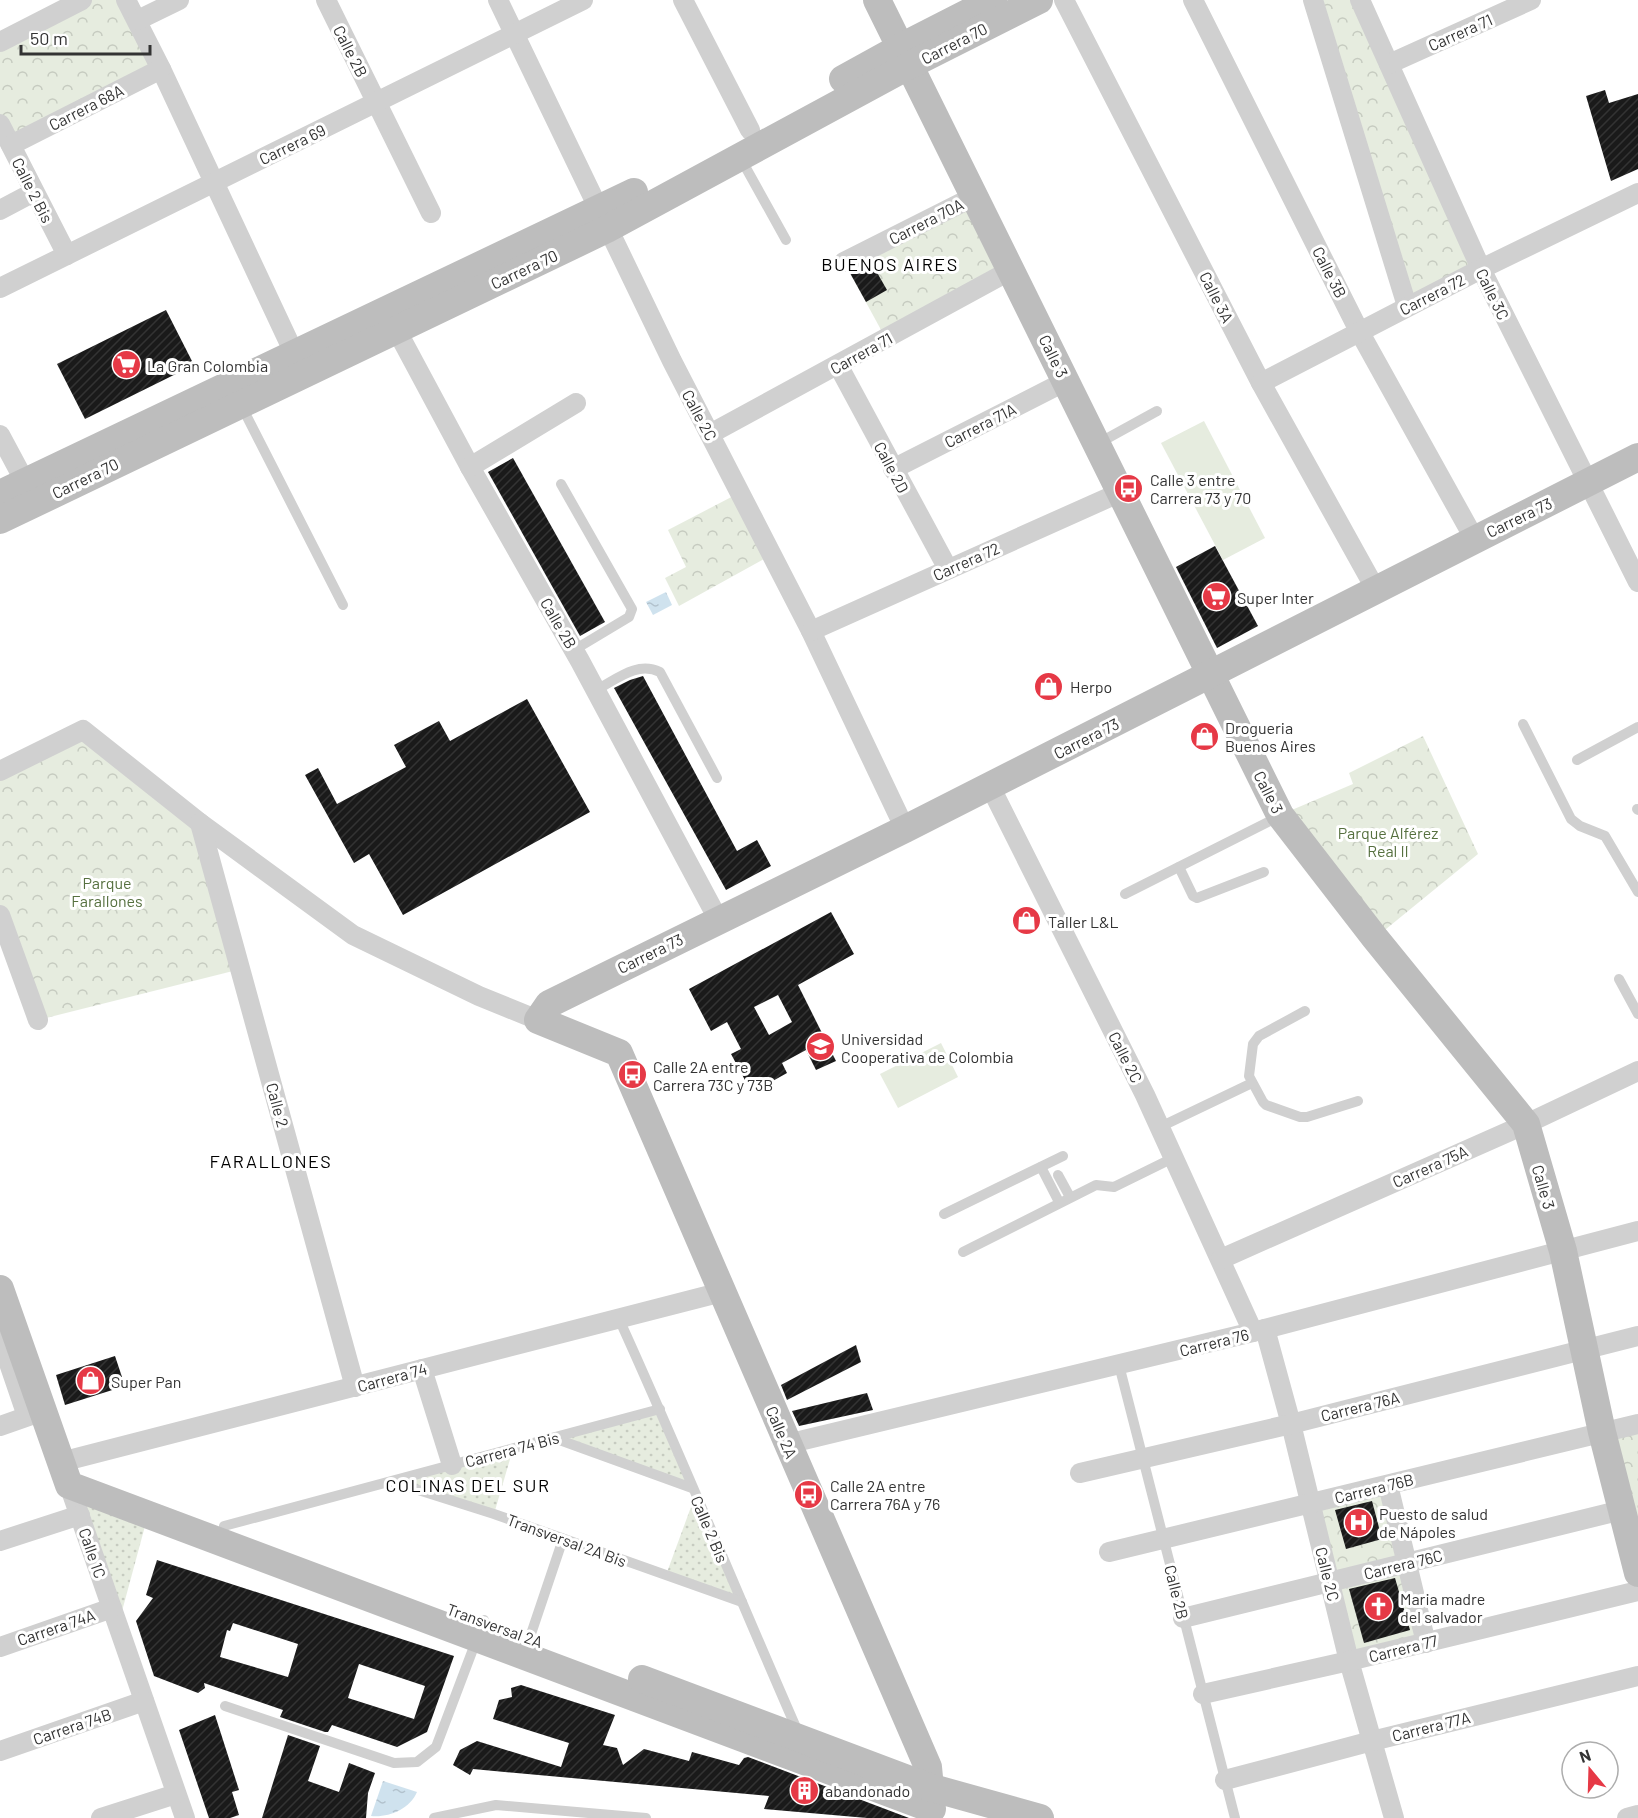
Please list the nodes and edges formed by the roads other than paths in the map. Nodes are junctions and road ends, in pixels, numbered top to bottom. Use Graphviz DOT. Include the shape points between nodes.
graph roads {
  1 [pos="82,0"];
  2 [pos="126,0"];
  3 [pos="179,0"];
  4 [pos="326,0"];
  5 [pos="498,0"];
  6 [pos="583,0"];
  7 [pos="683,0"];
  8 [pos="877,0"];
  9 [pos="993,0"];
  10 [pos="1039,0"];
  11 [pos="1064,0"];
  12 [pos="1193,0"];
  13 [pos="1313,0"];
  14 [pos="1360,0"];
  15 [pos="1531,0"];
  16 [pos="138,20"];
  17 [pos="514,34"];
  18 [pos="0,42"];
  19 [pos="905,56"];
  20 [pos="1389,64"];
  21 [pos="161,69"];
  22 [pos="377,102"];
  23 [pos="0,124"];
  24 [pos="750,130"];
  25 [pos="10,145"];
  26 [pos="740,157"];
  27 [pos="214,182"];
  28 [pos="34,192"];
  29 [pos="1638,193"];
  30 [pos="975,196"];
  31 [pos="0,210"];
  32 [pos="431,213"];
  33 [pos="602,220"];
  34 [pos="786,240"];
  35 [pos="67,255"];
  36 [pos="844,262"];
  37 [pos="1481,269"];
  38 [pos="1011,270"];
  39 [pos="0,288"];
  40 [pos="1407,306"];
  41 [pos="396,329"];
  42 [pos="1359,331"];
  43 [pos="294,353"];
  44 [pos="838,365"];
  45 [pos="1066,381"];
  46 [pos="1261,383"];
  47 [pos="576,403"];
  48 [pos="240,404"];
  49 [pos="1157,411"];
  50 [pos="710,434"];
  51 [pos="0,435"];
  52 [pos="1097,444"];
  53 [pos="1638,456"];
  54 [pos="470,467"];
  55 [pos="893,469"];
  56 [pos="561,484"];
  57 [pos="1587,484"];
  58 [pos="1120,492"];
  59 [pos="20,493"];
  60 [pos="0,520"];
  61 [pos="1475,540"];
  62 [pos="948,569"];
  63 [pos="1638,582"];
  64 [pos="1376,590"];
  65 [pos="343,606"];
  66 [pos="811,631"];
  67 [pos="574,650"];
  68 [pos="1211,674"];
  69 [pos="596,690"];
  70 [pos="1523,724"];
  71 [pos="1638,727"];
  72 [pos="1577,760"];
  73 [pos="0,771"];
  74 [pos="717,778"];
  75 [pos="990,786"];
  76 [pos="1280,816"];
  77 [pos="200,823"];
  78 [pos="905,829"];
  79 [pos="1179,867"];
  80 [pos="1264,872"];
  81 [pos="1638,892"];
  82 [pos="1125,894"];
  83 [pos="0,915"];
  84 [pos="718,919"];
  85 [pos="1619,979"];
  86 [pos="1305,1011"];
  87 [pos="1638,1014"];
  88 [pos="38,1020"];
  89 [pos="538,1020"];
  90 [pos="1638,1071"];
  91 [pos="1252,1083"];
  92 [pos="1358,1101"];
  93 [pos="1526,1124"];
  94 [pos="1160,1127"];
  95 [pos="1063,1156"];
  96 [pos="1173,1158"];
  97 [pos="1041,1167"];
  98 [pos="1058,1175"];
  99 [pos="1064,1200"];
  100 [pos="944,1214"];
  101 [pos="1638,1231"];
  102 [pos="1563,1251"];
  103 [pos="963,1252"];
  104 [pos="1221,1259"];
  105 [pos="0,1289"];
  106 [pos="722,1292"];
  107 [pos="619,1319"];
  108 [pos="1259,1331"];
  109 [pos="1638,1336"];
  110 [pos="0,1337"];
  111 [pos="1585,1350"];
  112 [pos="1119,1365"];
  113 [pos="422,1370"];
  114 [pos="355,1387"];
  115 [pos="660,1409"];
  116 [pos="35,1414"];
  117 [pos="1291,1424"];
  118 [pos="1638,1424"];
  119 [pos="0,1426"];
  120 [pos="1602,1432"];
  121 [pos="554,1438"];
  122 [pos="787,1444"];
  123 [pos="1143,1459"];
  124 [pos="452,1465"];
  125 [pos="1080,1473"];
  126 [pos="65,1474"];
  127 [pos="391,1481"];
  128 [pos="1388,1485"];
  129 [pos="692,1488"];
  130 [pos="1311,1503"];
  131 [pos="1622,1510"];
  132 [pos="80,1515"];
  133 [pos="224,1526"];
  134 [pos="563,1539"];
  135 [pos="1164,1539"];
  136 [pos="0,1541"];
  137 [pos="1109,1552"];
  138 [pos="1407,1563"];
  139 [pos="1638,1573"];
  140 [pos="1330,1582"];
  141 [pos="1638,1591"];
  142 [pos="742,1602"];
  143 [pos="112,1608"];
  144 [pos="1184,1618"];
  145 [pos="480,1629"];
  146 [pos="530,1637"];
  147 [pos="1426,1643"];
  148 [pos="0,1647"];
  149 [pos="1348,1661"];
  150 [pos="1638,1676"];
  151 [pos="1203,1694"];
  152 [pos="144,1701"];
  153 [pos="225,1706"];
  154 [pos="801,1738"];
  155 [pos="1372,1741"];
  156 [pos="0,1750"];
  157 [pos="1225,1780"];
  158 [pos="176,1794"];
  159 [pos="931,1804"];
  160 [pos="100,1818"];
  161 [pos="185,1818"];
  162 [pos="434,1818"];
  163 [pos="646,1818"];
  164 [pos="1040,1818"];
  165 [pos="1234,1818"];
  166 [pos="1394,1818"];
  1 -- 18 [label="street"];
  2 -- 16 [label="street"];
  3 -- 16 [label="street"];
  4 -- 22 [label="street, Calle 2B"];
  5 -- 17 [label="street, Calle 2C"];
  6 -- 17 [label="street, Carrera 69"];
  7 -- 24 [label="street"];
  8 -- 19 [label="street, Calle 3"];
  9 -- 19 [label="street, Carrera 70"];
  10 -- 19 [label="street, Carrera 70"];
  11 -- 46 [label="street, Calle 3A"];
  12 -- 42 [label="street, Calle 3B"];
  13 -- 40 [label="street"];
  14 -- 20 [label="street, Calle 3C"];
  15 -- 20 [label="street, Carrera 71"];
  16 -- 21 [label="street"];
  17 -- 22 [label="street, Carrera 69"];
  17 -- 33 [label="street, Calle 2C"];
  19 -- 24 [label="street, Carrera 70"];
  19 -- 26 [label="street, Carrera 70"];
  19 -- 30 [label="street, Calle 3"];
  20 -- 37 [label="street, Calle 3C"];
  21 -- 25 [label="street, Carrera 68A"];
  21 -- 27 [label="street"];
  22 -- 27 [label="street, Carrera 69"];
  22 -- 32 [label="street, Calle 2B"];
  23 -- 25 [label="street, Calle 2 Bis"];
  24 -- 33 [label="street, Carrera 70"];
  25 -- 28 [label="street, Calle 2 Bis"];
  26 -- 33 [label="street, Carrera 70"];
  26 -- 34 [label="lane"];
  27 -- 35 [label="street, Carrera 69"];
  27 -- 43 [label="street"];
  28 -- 31 [label="street"];
  28 -- 35 [label="street, Calle 2 Bis"];
  29 -- 37 [label="street, Carrera 72"];
  30 -- 36 [label="street, Carrera 70A"];
  30 -- 38 [label="street, Calle 3"];
  33 -- 41 [label="street, Carrera 70"];
  33 -- 43 [label="street, Carrera 70"];
  33 -- 50 [label="street, Calle 2C"];
  35 -- 39 [label="street, Carrera 69"];
  37 -- 40 [label="street, Carrera 72"];
  37 -- 57 [label="street, Calle 3C"];
  38 -- 44 [label="street, Carrera 71"];
  38 -- 45 [label="street, Calle 3"];
  40 -- 42 [label="street, Carrera 72"];
  41 -- 48 [label="street, Carrera 70"];
  41 -- 54 [label="street, Calle 2B"];
  42 -- 46 [label="street, Carrera 72"];
  42 -- 61 [label="street, Calle 3B"];
  43 -- 59 [label="street, Carrera 70"];
  44 -- 50 [label="street, Carrera 71"];
  44 -- 55 [label="street, Calle 2D"];
  45 -- 52 [label="street, Calle 3"];
  45 -- 55 [label="street, Carrera 71A"];
  46 -- 64 [label="street, Calle 3A"];
  47 -- 54 [label="street"];
  48 -- 59 [label="street, Carrera 70"];
  48 -- 65 [label="lane"];
  49 -- 52 [label="lane"];
  50 -- 66 [label="street, Calle 2C"];
  51 -- 59 [label="street"];
  52 -- 58 [label="street, Calle 3"];
  53 -- 57 [label="street, Carrera 73"];
  54 -- 67 [label="street, Calle 2B"];
  55 -- 62 [label="street, Calle 2D"];
  56 -- 67 [label="lane" via="632,609 628,617"];
  57 -- 61 [label="street, Carrera 73"];
  57 -- 63 [label="street, Calle 3C"];
  58 -- 62 [label="street, Carrera 72"];
  58 -- 68 [label="street, Calle 3"];
  59 -- 60 [label="street, Carrera 70"];
  61 -- 64 [label="street, Carrera 73"];
  62 -- 66 [label="street, Carrera 72"];
  64 -- 68 [label="street, Carrera 73"];
  66 -- 78 [label="street, Calle 2C"];
  67 -- 69 [label="street, Calle 2B"];
  68 -- 75 [label="street, Carrera 73"];
  68 -- 76 [label="street, Calle 3"];
  69 -- 74 [label="lane" via="636,668 649,667 660,672"];
  69 -- 84 [label="street, Calle 2B"];
  70 -- 81 [label="lane" via="1571,819 1605,836"];
  71 -- 72 [label="lane"];
  73 -- 77 [label="street" via="83,730"];
  75 -- 78 [label="street, Carrera 73"];
  75 -- 94 [label="street, Calle 2C"];
  76 -- 79 [label="lane"];
  76 -- 93 [label="street, Calle 3"];
  77 -- 89 [label="street" via="353,935 478,996"];
  77 -- 114 [label="street, Calle 2"];
  78 -- 84 [label="street, Carrera 73"];
  79 -- 80 [label="lane" via="1197,898"];
  79 -- 82 [label="lane"];
  83 -- 88 [label="street"];
  84 -- 89 [label="street, Carrera 73" via="549,1004"];
  85 -- 87 [label="lane"];
  86 -- 91 [label="lane" via="1259,1036 1253,1044 1249,1076"];
  89 -- 106 [label="street, Calle 2A" via="619,1053"];
  90 -- 93 [label="street, Carrera 75A"];
  91 -- 92 [label="lane" via="1266,1105 1300,1117"];
  91 -- 94 [label="lane"];
  93 -- 102 [label="street, Calle 3"];
  93 -- 104 [label="street, Carrera 75A"];
  94 -- 96 [label="street, Calle 2C"];
  95 -- 97 [label="lane"];
  96 -- 99 [label="lane" via="1114,1187 1096,1185"];
  96 -- 104 [label="street, Calle 2C"];
  97 -- 99 [label="lane"];
  97 -- 100 [label="lane"];
  98 -- 99 [label="lane"];
  99 -- 103 [label="lane"];
  101 -- 102 [label="street, Carrera 76"];
  102 -- 108 [label="street, Carrera 76"];
  102 -- 111 [label="street, Calle 3"];
  104 -- 108 [label="street, Calle 2C"];
  105 -- 116 [label="street, Calle 1C"];
  106 -- 107 [label="street, Carrera 74"];
  106 -- 122 [label="street, Calle 2A"];
  107 -- 113 [label="street, Carrera 74"];
  107 -- 115 [label="lane, Calle 2 Bis"];
  108 -- 112 [label="street, Carrera 76"];
  108 -- 117 [label="street, Calle 2C"];
  109 -- 111 [label="street, Carrera 76A"];
  110 -- 116 [label="street"];
  111 -- 117 [label="street, Carrera 76A"];
  111 -- 120 [label="street, Calle 3"];
  112 -- 122 [label="street, Carrera 76"];
  112 -- 123 [label="lane, Calle 2B"];
  113 -- 114 [label="street, Carrera 74"];
  113 -- 124 [label="street"];
  114 -- 126 [label="street, Carrera 74"];
  115 -- 121 [label="lane, Carrera 74 Bis"];
  115 -- 129 [label="lane, Calle 2 Bis"];
  116 -- 119 [label="street"];
  116 -- 126 [label="street, Calle 1C"];
  117 -- 123 [label="street, Carrera 76A"];
  117 -- 130 [label="street, Calle 2C"];
  118 -- 120 [label="street, Carrera 76B"];
  120 -- 128 [label="street, Carrera 76B"];
  120 -- 131 [label="street, Calle 3"];
  121 -- 124 [label="lane, Carrera 74 Bis"];
  121 -- 129 [label="lane"];
  122 -- 159 [label="street, Calle 2A" via="928,1767"];
  123 -- 125 [label="street, Carrera 76A"];
  123 -- 135 [label="lane, Calle 2B"];
  124 -- 127 [label="lane, Carrera 74 Bis"];
  126 -- 132 [label="street, Calle 1C"];
  126 -- 133 [label="street, Transversal 2A"];
  126 -- 145 [label="street, Transversal 2A"];
  127 -- 133 [label="lane, Carrera 74 Bis"];
  127 -- 134 [label="lane, Transversal 2A Bis"];
  128 -- 130 [label="street, Carrera 76B"];
  128 -- 138 [label="street"];
  129 -- 142 [label="lane, Calle 2 Bis"];
  130 -- 135 [label="street, Carrera 76B"];
  130 -- 140 [label="street, Calle 2C"];
  131 -- 138 [label="street, Carrera 76C"];
  131 -- 139 [label="street, Calle 3"];
  132 -- 136 [label="street"];
  132 -- 143 [label="street, Calle 1C"];
  133 -- 145 [label="street, Transversal 2A"];
  134 -- 142 [label="lane, Transversal 2A Bis"];
  134 -- 146 [label="lane"];
  135 -- 137 [label="street, Carrera 76B"];
  135 -- 144 [label="lane, Calle 2B"];
  138 -- 140 [label="street, Carrera 76C"];
  138 -- 147 [label="street"];
  140 -- 144 [label="street, Carrera 76C"];
  140 -- 149 [label="street, Calle 2C"];
  141 -- 147 [label="street, Carrera 77"];
  142 -- 154 [label="lane, Calle 2 Bis"];
  143 -- 148 [label="street, Carrera 74A"];
  143 -- 152 [label="street, Calle 1C"];
  144 -- 151 [label="lane, Calle 2B"];
  145 -- 146 [label="street, Transversal 2A"];
  145 -- 153 [label="lane" via="436,1747 417,1762 394,1763"];
  145 -- 159 [label="street, Transversal 2A"];
  146 -- 154 [label="street, Transversal 2A"];
  147 -- 149 [label="street, Carrera 77"];
  149 -- 151 [label="street, Carrera 77"];
  149 -- 155 [label="street, Calle 2C"];
  150 -- 155 [label="street, Carrera 77A"];
  151 -- 157 [label="lane, Calle 2B"];
  152 -- 156 [label="street, Carrera 74B"];
  152 -- 158 [label="street, Calle 1C"];
  154 -- 159 [label="street, Transversal 2A"];
  155 -- 157 [label="street, Carrera 77A"];
  155 -- 166 [label="street, Calle 2C"];
  157 -- 165 [label="lane, Calle 2B"];
  158 -- 160 [label="street"];
  158 -- 161 [label="street, Calle 1C"];
  159 -- 164 [label="street"];
  162 -- 163 [label="lane" via="496,1805"];
}
